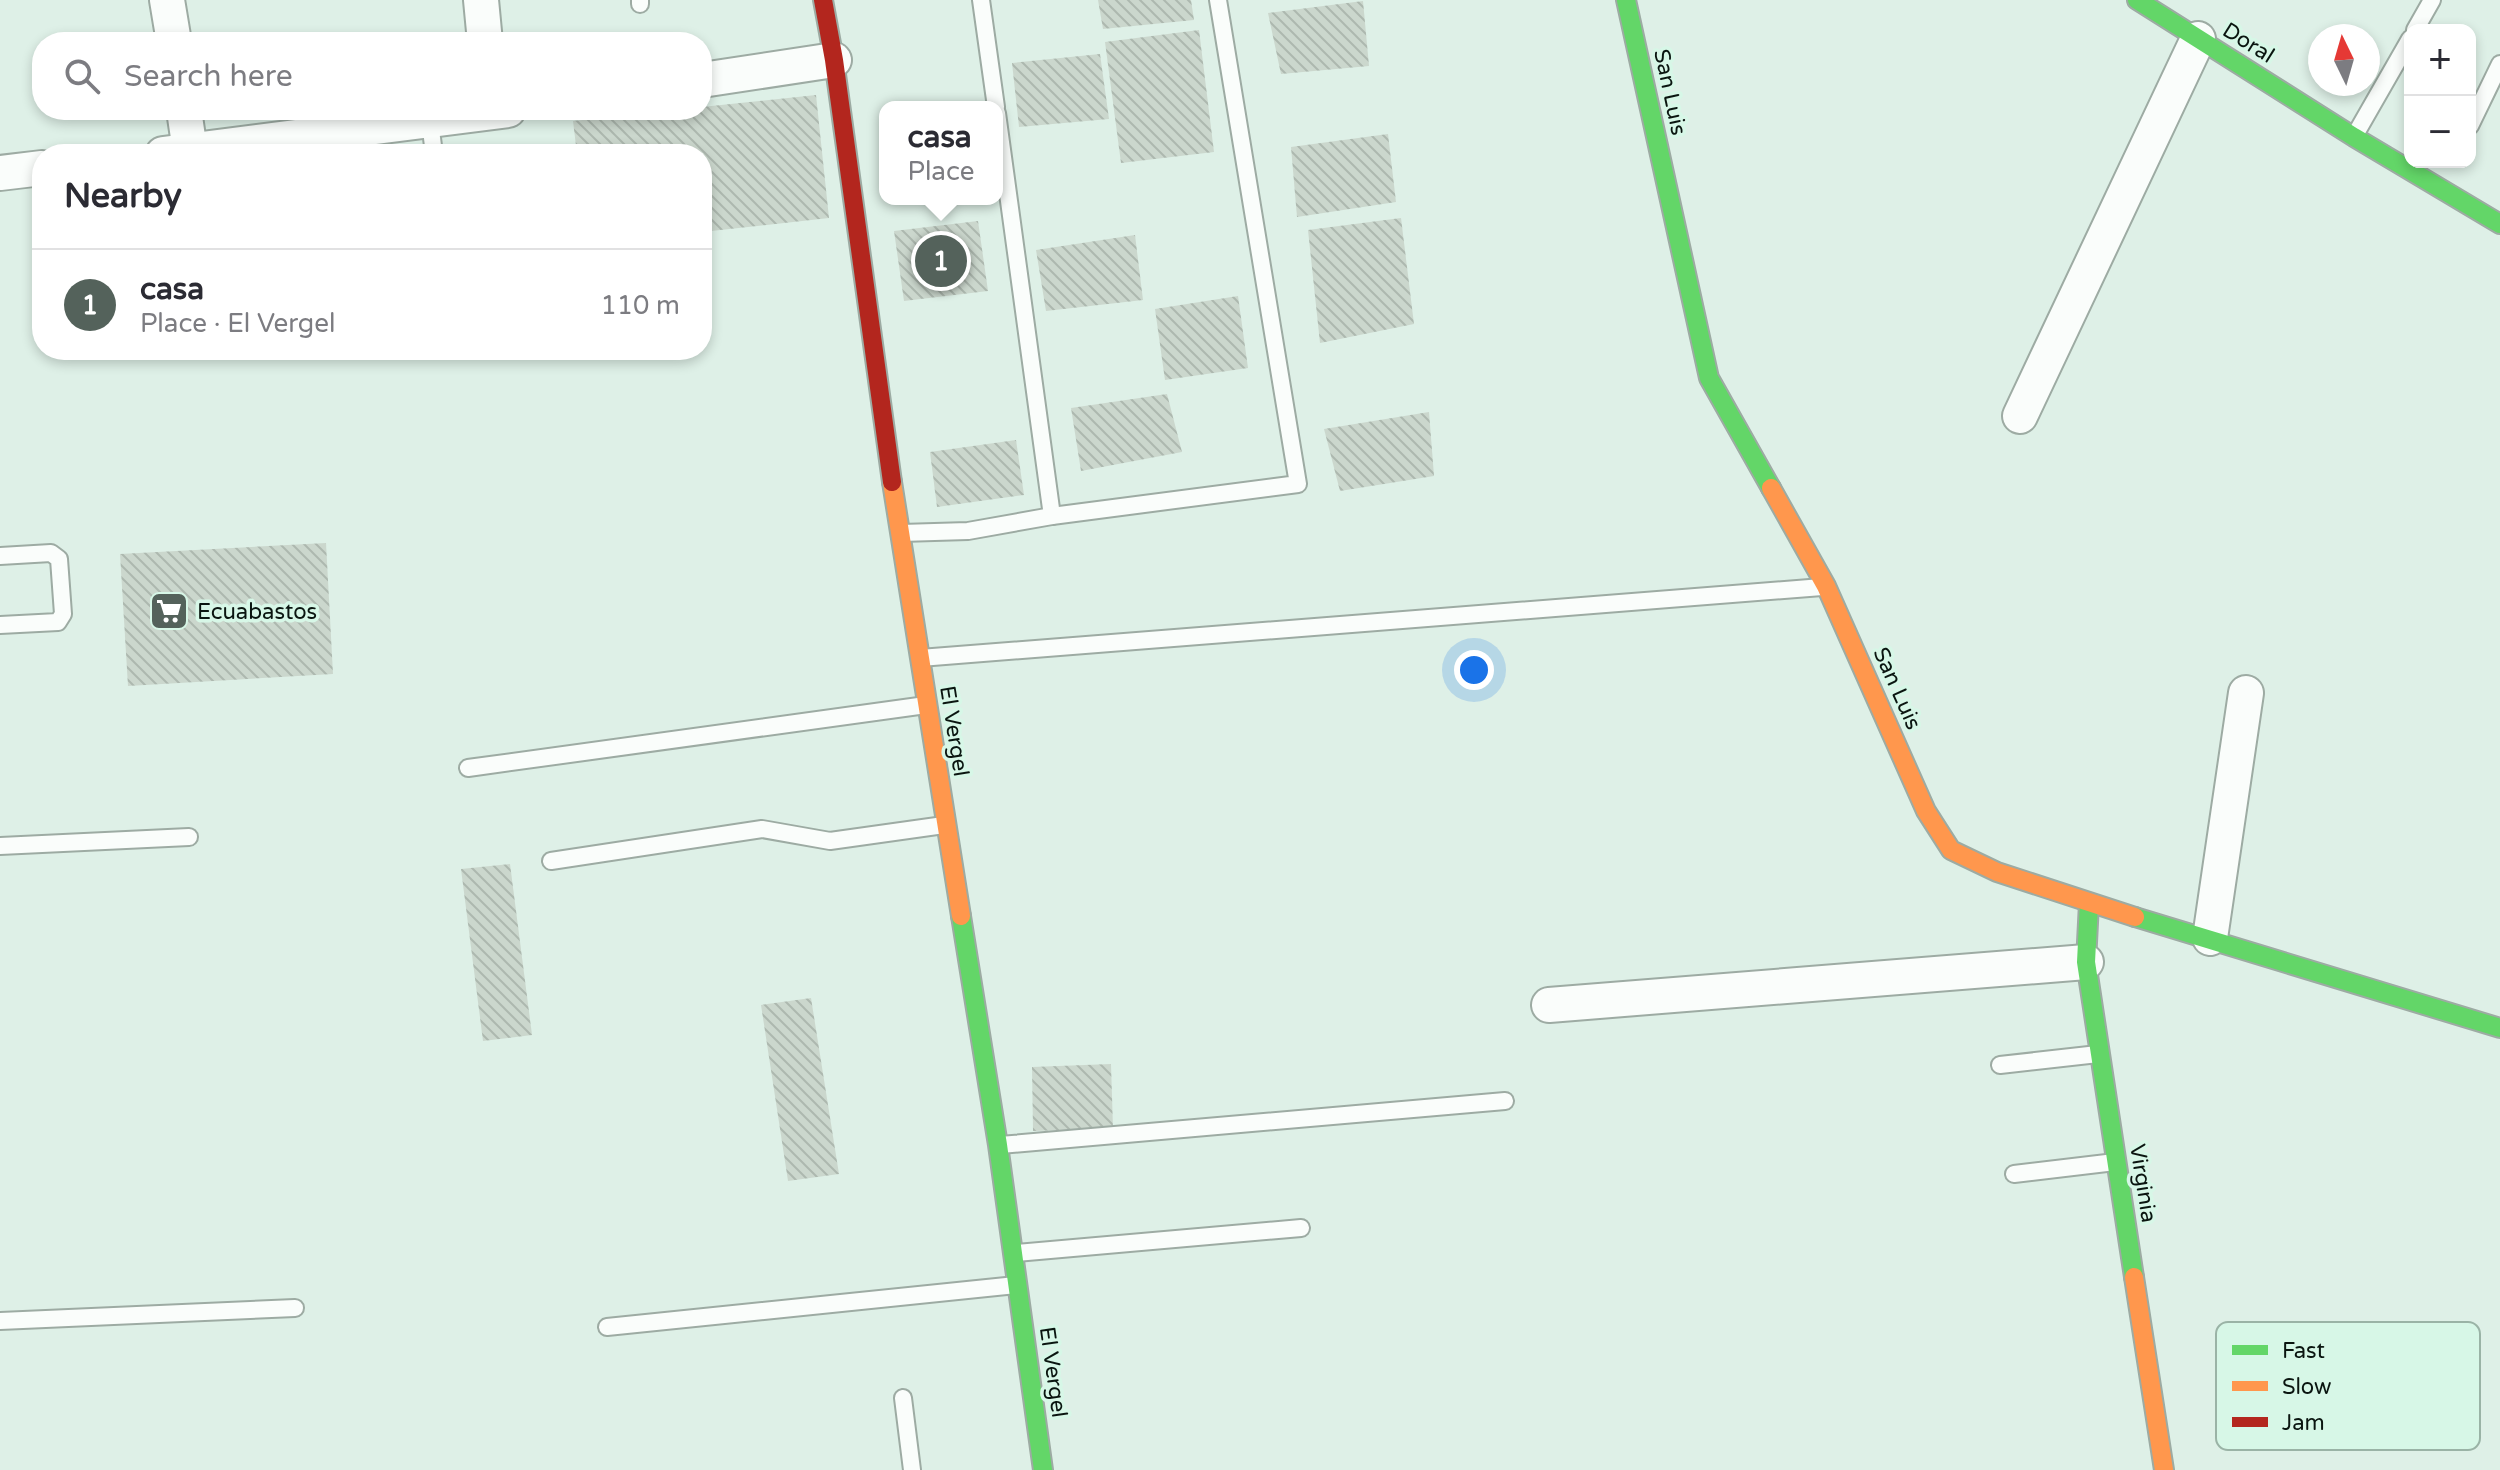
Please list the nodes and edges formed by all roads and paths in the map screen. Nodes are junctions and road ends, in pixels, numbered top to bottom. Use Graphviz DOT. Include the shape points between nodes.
graph roads {
  1 [pos="167,0"];
  2 [pos="481,0"];
  3 [pos="823,0"];
  4 [pos="981,0"];
  5 [pos="1218,0"];
  6 [pos="1626,0"];
  7 [pos="2137,0"];
  8 [pos="2432,0"];
  9 [pos="2418,24"];
  10 [pos="172,32"];
  11 [pos="484,32"];
  12 [pos="2198,39"];
  13 [pos="2404,50"];
  14 [pos="834,60"];
  15 [pos="2500,64"];
  16 [pos="712,78"];
  17 [pos="995,101"];
  18 [pos="2476,114"];
  19 [pos="182,120"];
  20 [pos="475,120"];
  21 [pos="2354,137"];
  22 [pos="432,138"];
  23 [pos="178,144"];
  24 [pos="322,144"];
  25 [pos="1003,157"];
  26 [pos="32,169"];
  27 [pos="0,173"];
  28 [pos="2500,224"];
  29 [pos="2020,416"];
  30 [pos="1052,516"];
  31 [pos="899,534"];
  32 [pos="0,556"];
  33 [pos="1826,586"];
  34 [pos="0,625"];
  35 [pos="919,658"];
  36 [pos="2246,693"];
  37 [pos="926,705"];
  38 [pos="468,768"];
  39 [pos="946,825"];
  40 [pos="189,837"];
  41 [pos="0,846"];
  42 [pos="551,861"];
  43 [pos="2089,903"];
  44 [pos="2210,938"];
  45 [pos="2086,962"];
  46 [pos="1549,1005"];
  47 [pos="2500,1028"];
  48 [pos="2100,1054"];
  49 [pos="2000,1065"];
  50 [pos="1505,1101"];
  51 [pos="998,1145"];
  52 [pos="2117,1162"];
  53 [pos="2014,1174"];
  54 [pos="1301,1228"];
  55 [pos="1014,1253"];
  56 [pos="1018,1285"];
  57 [pos="295,1308"];
  58 [pos="0,1321"];
  59 [pos="607,1327"];
  60 [pos="903,1398"];
  61 [pos="912,1470"];
  62 [pos="1043,1470"];
  63 [pos="2164,1470"];
  1 -- 10 [label="street"];
  2 -- 11 [label="street"];
  3 -- 14 [label="street, El Vergel"];
  4 -- 17 [label="lane"];
  5 -- 30 [label="lane" via="1298,484"];
  6 -- 33 [label="street, San Luis" via="1709,378"];
  7 -- 12 [label="street, Doral"];
  8 -- 9 [label="lane"];
  12 -- 21 [label="street, Doral"];
  12 -- 29 [label="street"];
  13 -- 21 [label="lane"];
  14 -- 16 [label="street"];
  14 -- 31 [label="street, El Vergel"];
  15 -- 18 [label="lane"];
  19 -- 23 [label="street"];
  20 -- 22 [label="street"];
  21 -- 28 [label="street, Doral" via="2443,182"];
  22 -- 24 [label="street"];
  25 -- 30 [label="lane"];
  26 -- 27 [label="street"];
  30 -- 31 [label="lane" via="968,531"];
  31 -- 35 [label="street, El Vergel"];
  32 -- 34 [label="lane" via="51,553 59,559 63,614 58,622"];
  33 -- 35 [label="lane"];
  33 -- 43 [label="street, San Luis" via="1926,811 1951,850 1997,872"];
  35 -- 37 [label="street, El Vergel"];
  36 -- 44 [label="street"];
  37 -- 38 [label="lane"];
  37 -- 39 [label="street, El Vergel"];
  39 -- 42 [label="lane" via="830,841 762,829"];
  39 -- 51 [label="street, El Vergel"];
  40 -- 41 [label="lane"];
  43 -- 44 [label="street, San Luis"];
  43 -- 45 [label="street, Virginia"];
  44 -- 47 [label="street, San Luis"];
  45 -- 46 [label="street"];
  45 -- 48 [label="street, Virginia"];
  48 -- 49 [label="lane"];
  48 -- 52 [label="street, Virginia"];
  50 -- 51 [label="lane"];
  51 -- 55 [label="street, El Vergel"];
  52 -- 53 [label="lane"];
  52 -- 63 [label="street, Virginia"];
  54 -- 55 [label="lane"];
  55 -- 56 [label="street, El Vergel"];
  56 -- 59 [label="lane"];
  56 -- 62 [label="street, El Vergel"];
  57 -- 58 [label="lane"];
  60 -- 61 [label="lane"];
}
